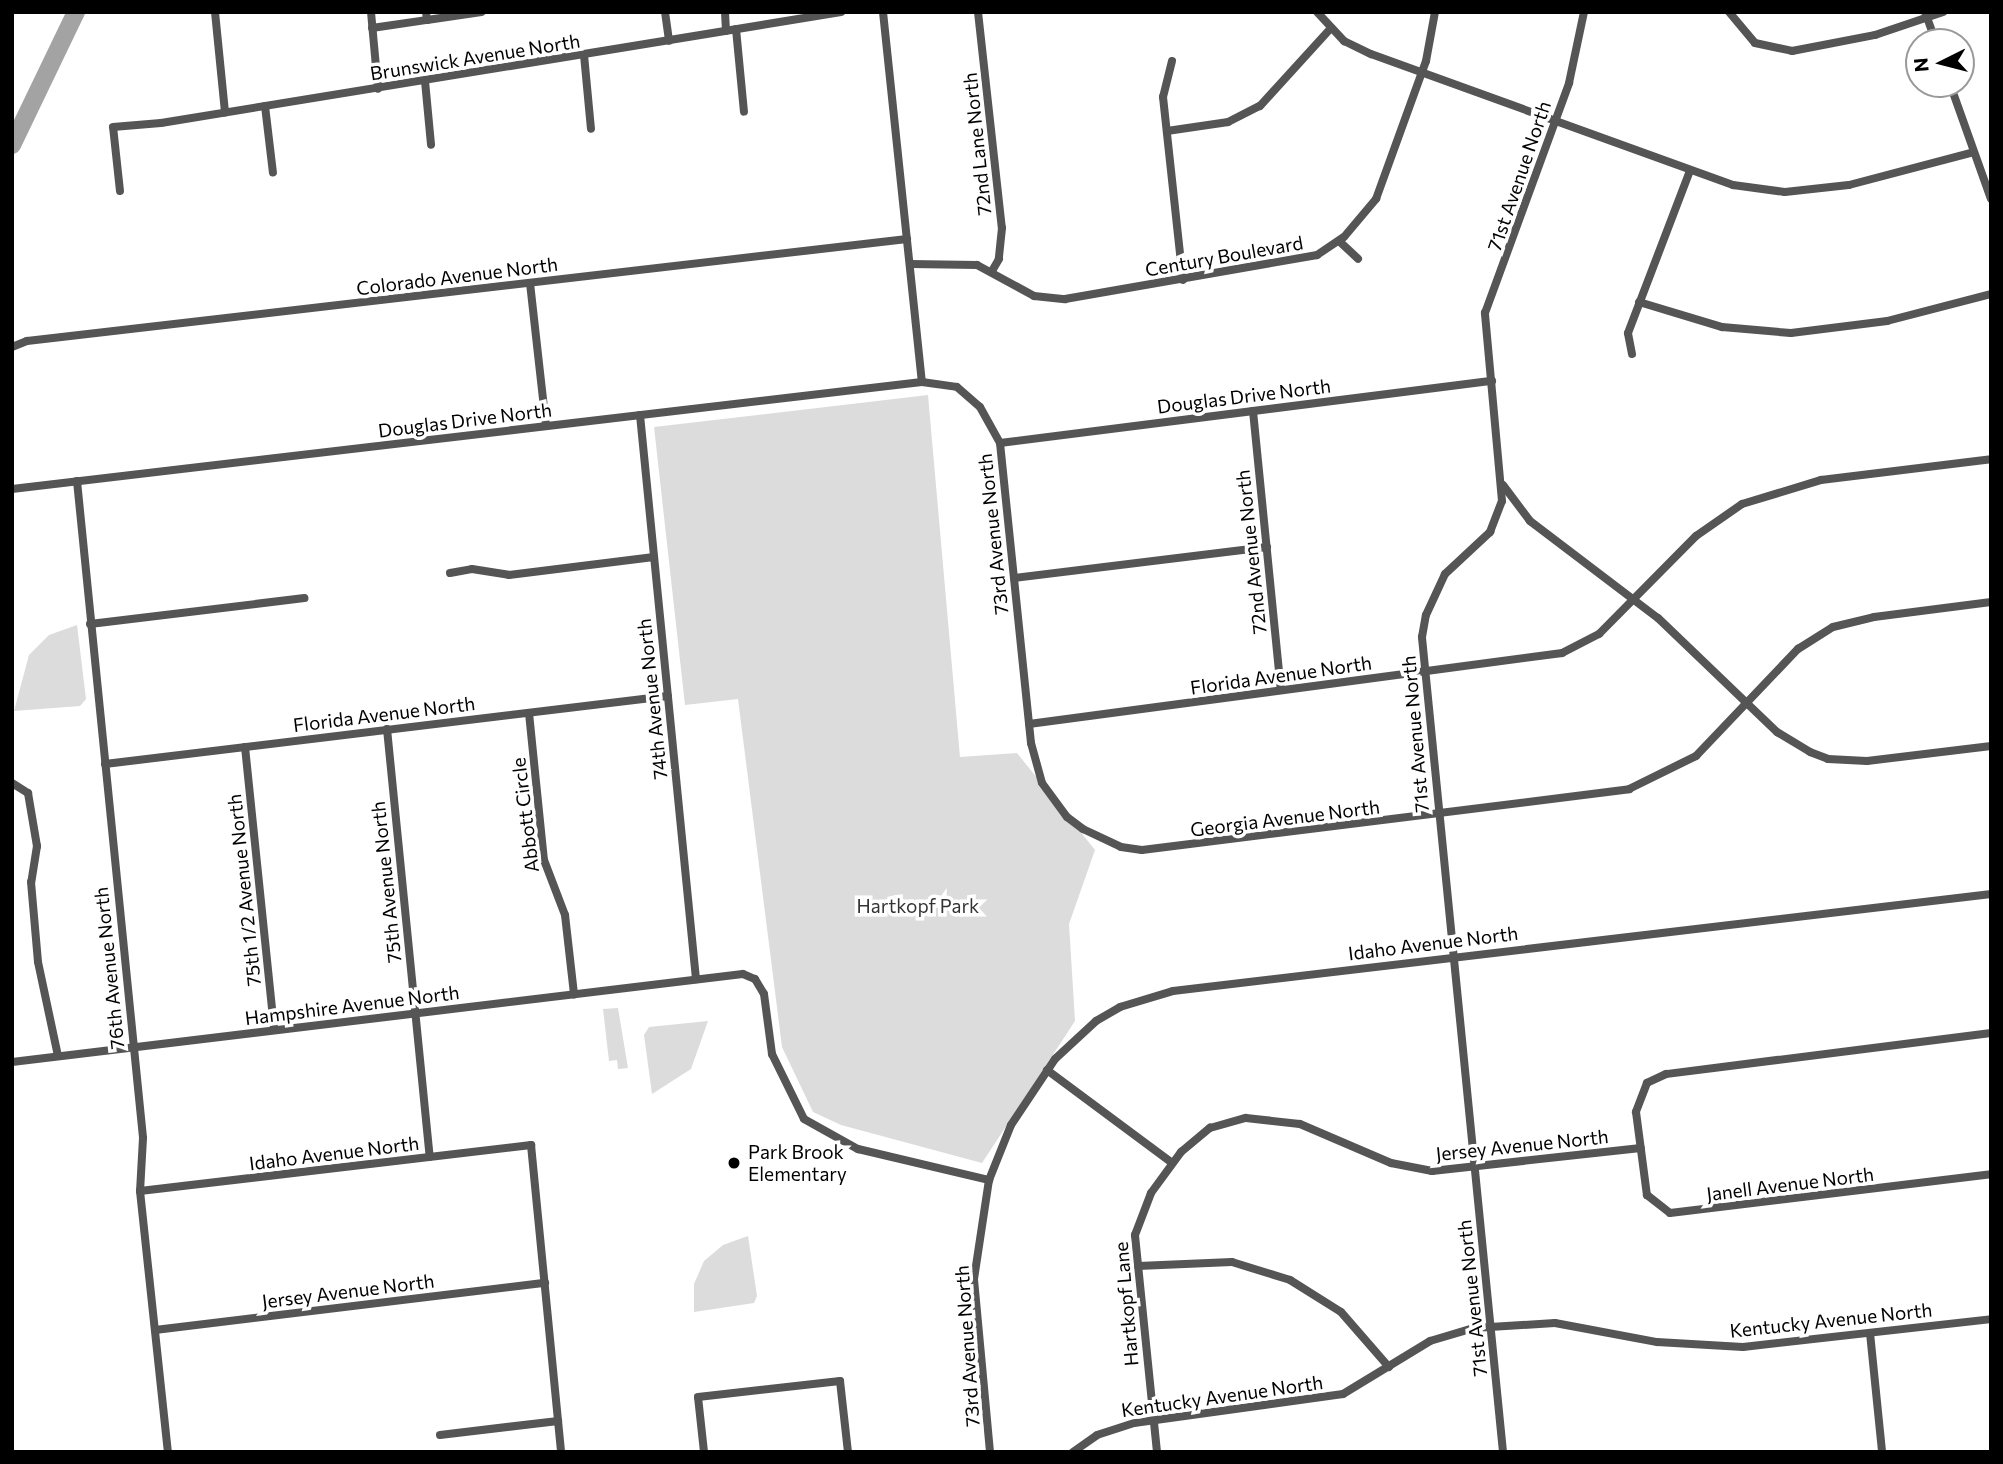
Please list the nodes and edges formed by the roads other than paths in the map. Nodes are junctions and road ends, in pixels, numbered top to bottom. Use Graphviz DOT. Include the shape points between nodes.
graph roads {
  1 [pos="215,12"];
  2 [pos="371,12"];
  3 [pos="481,12"];
  4 [pos="665,12"];
  5 [pos="724,12"];
  6 [pos="841,12"];
  7 [pos="883,12"];
  8 [pos="978,12"];
  9 [pos="1317,12"];
  10 [pos="1435,12"];
  11 [pos="1584,12"];
  12 [pos="1729,12"];
  13 [pos="1943,12"];
  14 [pos="1926,15"];
  15 [pos="427,16"];
  16 [pos="786,17"];
  17 [pos="372,28"];
  18 [pos="736,29"];
  19 [pos="1330,29"];
  20 [pos="726,31"];
  21 [pos="669,41"];
  22 [pos="584,55"];
  23 [pos="1172,61"];
  24 [pos="1422,73"];
  25 [pos="425,81"];
  26 [pos="377,89"];
  27 [pos="1955,98"];
  28 [pos="265,106"];
  29 [pos="744,112"];
  30 [pos="225,113"];
  31 [pos="1555,122"];
  32 [pos="591,129"];
  33 [pos="1167,131"];
  34 [pos="431,145"];
  35 [pos="1974,152"];
  36 [pos="1690,171"];
  37 [pos="273,173"];
  38 [pos="121,191"];
  39 [pos="1991,199"];
  40 [pos="907,239"];
  41 [pos="1339,241"];
  42 [pos="1358,259"];
  43 [pos="910,264"];
  44 [pos="992,271"];
  45 [pos="1183,280"];
  46 [pos="530,283"];
  47 [pos="1991,294"];
  48 [pos="1639,303"];
  49 [pos="12,347"];
  50 [pos="1632,354"];
  51 [pos="1492,381"];
  52 [pos="922,382"];
  53 [pos="1253,411"];
  54 [pos="640,415"];
  55 [pos="546,426"];
  56 [pos="1000,443"];
  57 [pos="1991,459"];
  58 [pos="76,481"];
  59 [pos="1502,485"];
  60 [pos="12,489"];
  61 [pos="1267,547"];
  62 [pos="654,557"];
  63 [pos="450,573"];
  64 [pos="1014,578"];
  65 [pos="304,598"];
  66 [pos="1634,600"];
  67 [pos="1991,601"];
  68 [pos="90,624"];
  69 [pos="1424,672"];
  70 [pos="1281,690"];
  71 [pos="668,696"];
  72 [pos="1748,704"];
  73 [pos="529,713"];
  74 [pos="1029,724"];
  75 [pos="387,729"];
  76 [pos="1991,746"];
  77 [pos="245,747"];
  78 [pos="104,764"];
  79 [pos="12,783"];
  80 [pos="1438,815"];
  81 [pos="1163,849"];
  82 [pos="1991,894"];
  83 [pos="1453,956"];
  84 [pos="696,979"];
  85 [pos="574,994"];
  86 [pos="415,1014"];
  87 [pos="274,1030"];
  88 [pos="1991,1033"];
  89 [pos="133,1048"];
  90 [pos="58,1056"];
  91 [pos="12,1062"];
  92 [pos="1047,1070"];
  93 [pos="1640,1148"];
  94 [pos="430,1157"];
  95 [pos="1172,1163"];
  96 [pos="1474,1168"];
  97 [pos="1991,1174"];
  98 [pos="989,1180"];
  99 [pos="140,1191"];
  100 [pos="984,1197"];
  101 [pos="1138,1266"];
  102 [pos="545,1283"];
  103 [pos="1991,1319"];
  104 [pos="1490,1326"];
  105 [pos="155,1330"];
  106 [pos="1870,1333"];
  107 [pos="1389,1367"];
  108 [pos="1153,1420"];
  109 [pos="558,1421"];
  110 [pos="440,1435"];
  111 [pos="168,1452"];
  112 [pos="561,1452"];
  113 [pos="704,1452"];
  114 [pos="848,1452"];
  115 [pos="990,1452"];
  116 [pos="1073,1452"];
  117 [pos="1157,1452"];
  118 [pos="1503,1452"];
  119 [pos="1882,1452"];
  1 -- 30 [label="street"];
  2 -- 17 [label="street"];
  3 -- 15 [label="street"];
  4 -- 21 [label="street"];
  5 -- 20 [label="street"];
  6 -- 16 [label="street, Brunswick Avenue North"];
  7 -- 40 [label="street"];
  8 -- 44 [label="street, 72nd Lane North" via="1002,228 999,259"];
  9 -- 19 [label="street"];
  10 -- 24 [label="street, Century Boulevard"];
  11 -- 31 [label="street, 71st Avenue North"];
  12 -- 14 [label="street" via="1755,43 1792,51 1875,35"];
  13 -- 14 [label="street"];
  15 -- 17 [label="street"];
  16 -- 18 [label="street, Brunswick Avenue North"];
  17 -- 26 [label="street"];
  18 -- 20 [label="street, Brunswick Avenue North"];
  18 -- 29 [label="street"];
  19 -- 24 [label="street" via="1361,50"];
  19 -- 33 [label="street" via="1260,106 1228,122"];
  20 -- 21 [label="street, Brunswick Avenue North"];
  21 -- 22 [label="street, Brunswick Avenue North"];
  22 -- 25 [label="street, Brunswick Avenue North"];
  22 -- 32 [label="street"];
  23 -- 33 [label="street" via="1163,97"];
  24 -- 31 [label="street"];
  24 -- 41 [label="street, Century Boulevard" via="1376,199"];
  25 -- 26 [label="street, Brunswick Avenue North"];
  25 -- 34 [label="street"];
  26 -- 28 [label="street, Brunswick Avenue North"];
  27 -- 35 [label="street"];
  28 -- 30 [label="street, Brunswick Avenue North"];
  28 -- 37 [label="street"];
  30 -- 38 [label="street, Brunswick Avenue North" via="113,127"];
  31 -- 36 [label="street"];
  31 -- 51 [label="street, 71st Avenue North" via="1485,313"];
  33 -- 45 [label="street"];
  35 -- 36 [label="street" via="1887,178 1785,192 1732,186"];
  35 -- 39 [label="street"];
  36 -- 48 [label="street"];
  40 -- 43 [label="street"];
  40 -- 46 [label="street, Colorado Avenue North"];
  41 -- 42 [label="street"];
  41 -- 45 [label="street, Century Boulevard" via="1301,260"];
  43 -- 44 [label="street, Century Boulevard" via="961,261"];
  43 -- 52 [label="street"];
  44 -- 45 [label="street, Century Boulevard" via="1019,290 1049,299"];
  46 -- 49 [label="street, Colorado Avenue North" via="27,341"];
  46 -- 55 [label="street"];
  47 -- 48 [label="street" via="1887,321 1791,333 1722,327"];
  48 -- 50 [label="street" via="1628,332"];
  51 -- 53 [label="street, Douglas Drive North"];
  51 -- 59 [label="street, 71st Avenue North"];
  52 -- 54 [label="street, Douglas Drive North"];
  52 -- 56 [label="street, 73rd Avenue North" via="942,383 970,396"];
  53 -- 56 [label="street, Douglas Drive North"];
  53 -- 61 [label="street, 72nd Avenue North"];
  54 -- 55 [label="street, Douglas Drive North"];
  54 -- 62 [label="street, 74th Avenue North"];
  55 -- 58 [label="street, Douglas Drive North"];
  56 -- 64 [label="street, 73rd Avenue North"];
  57 -- 66 [label="street, Florida Avenue North" via="1821,480 1767,493 1696,536"];
  58 -- 60 [label="street, Douglas Drive North"];
  58 -- 68 [label="street, 76th Avenue North"];
  59 -- 66 [label="street" via="1530,521"];
  59 -- 69 [label="street, 71st Avenue North" via="1502,501 1490,532 1460,557 1434,593 1422,637"];
  61 -- 64 [label="street"];
  61 -- 70 [label="street, 72nd Avenue North"];
  62 -- 63 [label="street" via="509,575 472,569"];
  62 -- 71 [label="street, 74th Avenue North"];
  64 -- 74 [label="street, 73rd Avenue North"];
  65 -- 68 [label="street"];
  66 -- 69 [label="street, Florida Avenue North" via="1599,635 1562,653"];
  66 -- 72 [label="street"];
  67 -- 72 [label="street" via="1833,627 1798,649"];
  68 -- 78 [label="street, 76th Avenue North"];
  69 -- 70 [label="street, Florida Avenue North"];
  69 -- 80 [label="street, 71st Avenue North"];
  70 -- 74 [label="street, Florida Avenue North"];
  71 -- 73 [label="street, Florida Avenue North"];
  71 -- 84 [label="street, 74th Avenue North"];
  72 -- 76 [label="street" via="1792,743 1829,759 1867,761"];
  72 -- 80 [label="street, Georgia Avenue North" via="1696,756 1653,781 1605,794"];
  73 -- 75 [label="street, Florida Avenue North"];
  73 -- 85 [label="street, Abbott Circle" via="544,860 565,915"];
  74 -- 81 [label="street, 73rd Avenue North" via="1042,783 1067,817 1083,830 1121,847"];
  75 -- 77 [label="street, Florida Avenue North"];
  75 -- 86 [label="street, 75th Avenue North"];
  77 -- 78 [label="street, Florida Avenue North"];
  77 -- 87 [label="street, 75th 1/2 Avenue North"];
  78 -- 89 [label="street, 76th Avenue North"];
  79 -- 90 [label="street" via="28,793 37,846 30,882 38,962"];
  80 -- 81 [label="street, Georgia Avenue North"];
  80 -- 83 [label="street, 71st Avenue North"];
  82 -- 83 [label="street, Idaho Avenue North"];
  83 -- 92 [label="street, Idaho Avenue North" via="1146,997 1096,1021"];
  83 -- 96 [label="street, 71st Avenue North"];
  84 -- 85 [label="street, Hampshire Avenue North"];
  84 -- 98 [label="street" via="743,974 755,979 764,994 772,1054 804,1119 858,1149"];
  85 -- 86 [label="street, Hampshire Avenue North"];
  86 -- 87 [label="street, Hampshire Avenue North"];
  86 -- 94 [label="street, 75th Avenue North"];
  87 -- 89 [label="street, Hampshire Avenue North"];
  88 -- 93 [label="street" via="1656,1077 1637,1101"];
  89 -- 90 [label="street, Hampshire Avenue North"];
  89 -- 99 [label="street, 76th Avenue North" via="142,1138"];
  90 -- 91 [label="street, Hampshire Avenue North"];
  92 -- 95 [label="street"];
  92 -- 98 [label="street, Idaho Avenue North" via="1011,1125"];
  93 -- 96 [label="street, Jersey Avenue North"];
  93 -- 97 [label="street, Janell Avenue North" via="1647,1195 1670,1213"];
  94 -- 99 [label="street, Idaho Avenue North"];
  94 -- 102 [label="street, Idaho Avenue North" via="531,1145"];
  95 -- 96 [label="street, Jersey Avenue North" via="1210,1128 1246,1118 1273,1119 1326,1132 1411,1169"];
  95 -- 101 [label="street, Hartkopf Lane" via="1138,1220"];
  96 -- 104 [label="street, 71st Avenue North"];
  98 -- 100 [label="street, Idaho Avenue North"];
  99 -- 105 [label="street, 76th Avenue North"];
  100 -- 115 [label="street, 73rd Avenue North" via="974,1279"];
  101 -- 107 [label="street" via="1232,1262 1290,1280 1341,1312"];
  101 -- 108 [label="street, Hartkopf Lane"];
  102 -- 105 [label="street, Jersey Avenue North"];
  102 -- 109 [label="street"];
  103 -- 106 [label="street, Kentucky Avenue North"];
  104 -- 106 [label="street, Kentucky Avenue North" via="1555,1323 1699,1346 1742,1347"];
  104 -- 107 [label="street, Kentucky Avenue North" via="1430,1341"];
  104 -- 118 [label="street, 71st Avenue North"];
  105 -- 111 [label="street, 76th Avenue North"];
  106 -- 119 [label="street"];
  107 -- 108 [label="street, Kentucky Avenue North" via="1361,1385 1324,1399"];
  108 -- 116 [label="street, Kentucky Avenue North" via="1115,1427"];
  108 -- 117 [label="street, Hartkopf Lane"];
  109 -- 110 [label="street"];
  109 -- 112 [label="street"];
  113 -- 114 [label="street" via="698,1398 840,1381"];
}
